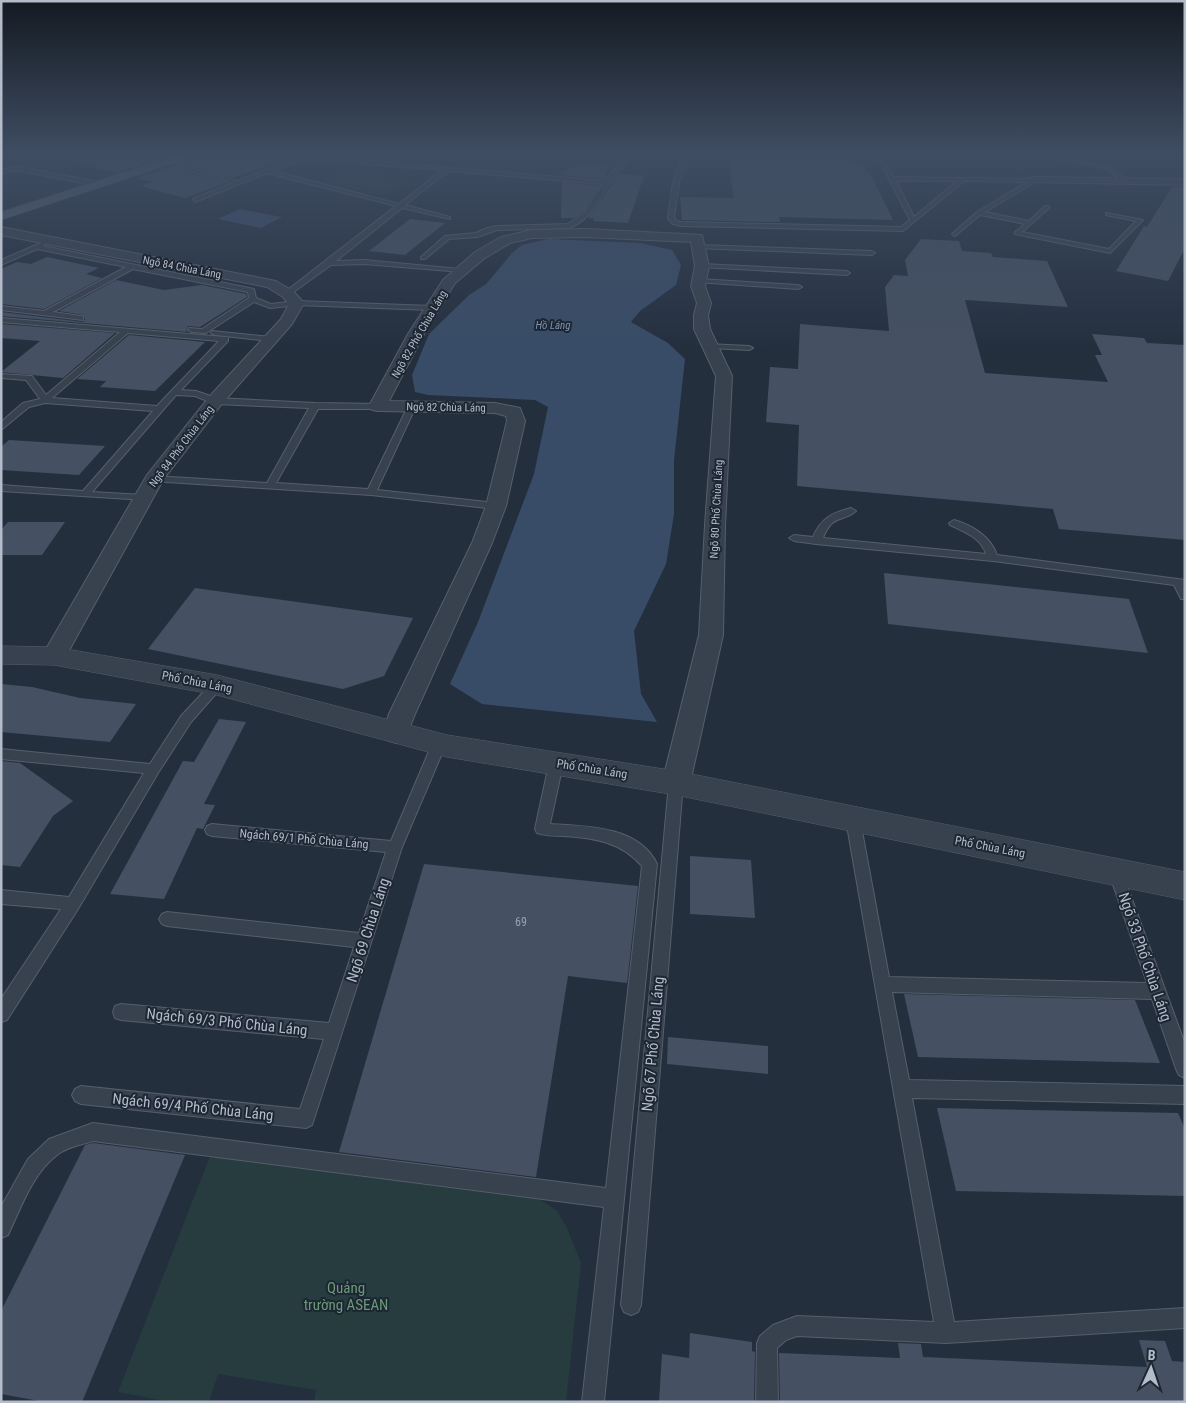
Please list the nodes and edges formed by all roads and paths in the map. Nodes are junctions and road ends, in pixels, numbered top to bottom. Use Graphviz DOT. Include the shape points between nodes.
graph roads {
  1 [pos="384,218"];
  2 [pos="583,218"];
  3 [pos="671,218"];
  4 [pos="973,218"];
  5 [pos="1007,218"];
  6 [pos="1035,218"];
  7 [pos="1132,218"];
  8 [pos="913,220"];
  9 [pos="1030,223"];
  10 [pos="1,231"];
  11 [pos="955,234"];
  12 [pos="50,241"];
  13 [pos="36,248"];
  14 [pos="699,251"];
  15 [pos="872,253"];
  16 [pos="423,258"];
  17 [pos="145,260"];
  18 [pos="1,263"];
  19 [pos="331,263"];
  20 [pos="132,267"];
  21 [pos="460,271"];
  22 [pos="847,272"];
  23 [pos="798,287"];
  24 [pos="253,299"];
  25 [pos="292,299"];
  26 [pos="1,308"];
  27 [pos="432,308"];
  28 [pos="44,314"];
  29 [pos="1,320"];
  30 [pos="127,330"];
  31 [pos="203,331"];
  32 [pos="271,339"];
  33 [pos="710,346"];
  34 [pos="749,348"];
  35 [pos="1,376"];
  36 [pos="174,392"];
  37 [pos="45,400"];
  38 [pos="215,401"];
  39 [pos="315,406"];
  40 [pos="378,406"];
  41 [pos="412,406"];
  42 [pos="159,409"];
  43 [pos="1,413"];
  44 [pos="15,413"];
  45 [pos="1,428"];
  46 [pos="154,479"];
  47 [pos="270,486"];
  48 [pos="1,488"];
  49 [pos="371,492"];
  50 [pos="85,494"];
  51 [pos="143,498"];
  52 [pos="496,506"];
  53 [pos="851,511"];
  54 [pos="954,523"];
  55 [pos="794,538"];
  56 [pos="816,541"];
  57 [pos="993,558"];
  58 [pos="1181,582"];
  59 [pos="1185,596"];
  60 [pos="1,655"];
  61 [pos="54,656"];
  62 [pos="217,685"];
  63 [pos="396,734"];
  64 [pos="439,744"];
  65 [pos="1,754"];
  66 [pos="556,764"];
  67 [pos="153,769"];
  68 [pos="676,783"];
  69 [pos="853,820"];
  70 [pos="212,830"];
  71 [pos="395,848"];
  72 [pos="1116,873"];
  73 [pos="1185,886"];
  74 [pos="1,897"];
  75 [pos="73,904"];
  76 [pos="167,919"];
  77 [pos="365,941"];
  78 [pos="884,984"];
  79 [pos="1157,990"];
  80 [pos="121,1012"];
  81 [pos="1,1014"];
  82 [pos="334,1032"];
  83 [pos="1185,1069"];
  84 [pos="903,1089"];
  85 [pos="81,1095"];
  86 [pos="1185,1095"];
  87 [pos="306,1119"];
  88 [pos="615,1199"];
  89 [pos="1,1228"];
  90 [pos="631,1305"];
  91 [pos="1185,1318"];
  92 [pos="946,1333"];
  93 [pos="594,1402"];
  94 [pos="767,1402"];
  1 -- 19 [label="lane"];
  2 -- 16 [label="lane" via="569,226 497,228 477,235 453,235"];
  3 -- 14 [label="lane"];
  4 -- 11 [label="lane"];
  5 -- 9 [label="lane"];
  6 -- 9 [label="lane"];
  7 -- 9 [label="lane" via="1140,220 1110,251 1017,233"];
  8 -- 14 [label="lane" via="903,229"];
  10 -- 12 [label="street, Ngõ 84 Chùa Láng"];
  12 -- 13 [label="lane"];
  12 -- 17 [label="street, Ngõ 84 Chùa Láng"];
  13 -- 18 [label="lane"];
  13 -- 20 [label="lane"];
  14 -- 15 [label="lane"];
  14 -- 21 [label="street, Ngõ 82 Phố Chùa Láng" via="586,233 532,234 506,240"];
  14 -- 22 [label="lane"];
  14 -- 23 [label="lane"];
  14 -- 33 [label="street, Ngõ 80 Phố Chùa Láng" via="698,286 704,303 702,328"];
  17 -- 20 [label="lane"];
  17 -- 25 [label="street, Ngõ 84 Chùa Láng" via="271,284"];
  19 -- 21 [label="lane" via="364,262"];
  19 -- 25 [label="lane"];
  20 -- 24 [label="lane" via="251,291"];
  20 -- 28 [label="lane"];
  21 -- 27 [label="street, Ngõ 82 Phố Chùa Láng" via="450,280"];
  24 -- 25 [label="lane" via="270,306"];
  24 -- 31 [label="lane"];
  25 -- 27 [label="lane"];
  25 -- 32 [label="street, Ngõ 84 Phố Chùa Láng" via="287,321"];
  26 -- 28 [label="lane"];
  27 -- 40 [label="street, Ngõ 82 Phố Chùa Láng"];
  28 -- 31 [label="lane"];
  29 -- 30 [label="lane"];
  30 -- 36 [label="lane" via="225,339"];
  30 -- 37 [label="lane"];
  31 -- 32 [label="lane"];
  32 -- 38 [label="street, Ngõ 84 Phố Chùa Láng"];
  33 -- 34 [label="lane"];
  33 -- 68 [label="street, Ngõ 80 Phố Chùa Láng" via="724,376 711,635"];
  35 -- 37 [label="lane" via="29,378"];
  36 -- 38 [label="lane" via="196,394"];
  36 -- 42 [label="lane"];
  37 -- 42 [label="lane"];
  37 -- 44 [label="lane" via="26,405"];
  38 -- 39 [label="lane"];
  38 -- 46 [label="street, Ngõ 84 Phố Chùa Láng"];
  39 -- 40 [label="lane"];
  39 -- 47 [label="lane"];
  40 -- 41 [label="street, Ngõ 82 Chùa Láng"];
  41 -- 49 [label="lane"];
  41 -- 52 [label="street, Ngõ 82 Chùa Láng" via="494,408 514,412 516,420"];
  42 -- 50 [label="lane"];
  43 -- 44 [label="lane"];
  44 -- 45 [label="lane"];
  46 -- 47 [label="lane"];
  46 -- 51 [label="street, Ngõ 84 Phố Chùa Láng"];
  47 -- 49 [label="lane"];
  48 -- 50 [label="lane"];
  49 -- 52 [label="lane"];
  50 -- 51 [label="lane"];
  51 -- 61 [label="street, Ngõ 84 Phố Chùa Láng"];
  52 -- 63 [label="street" via="402,714"];
  53 -- 56 [label="lane" via="834,515 822,526"];
  54 -- 57 [label="lane" via="987,542"];
  55 -- 56 [label="lane"];
  56 -- 57 [label="lane"];
  57 -- 58 [label="lane"];
  58 -- 59 [label="lane"];
  60 -- 61 [label="street, Phố Chùa Láng"];
  61 -- 62 [label="street, Phố Chùa Láng"];
  62 -- 63 [label="street, Phố Chùa Láng"];
  62 -- 67 [label="lane" via="186,719"];
  63 -- 64 [label="street, Phố Chùa Láng"];
  64 -- 66 [label="street, Phố Chùa Láng"];
  64 -- 71 [label="lane, Ngõ 69 Chùa Láng"];
  65 -- 67 [label="lane"];
  66 -- 68 [label="street, Phố Chùa Láng"];
  66 -- 88 [label="lane" via="542,829 605,834 640,851 650,864"];
  67 -- 75 [label="lane"];
  68 -- 69 [label="street, Phố Chùa Láng"];
  68 -- 90 [label="lane, Ngõ 67 Phố Chùa Láng"];
  69 -- 72 [label="street, Phố Chùa Láng"];
  69 -- 78 [label="lane"];
  70 -- 71 [label="lane, Ngách 69/1 Phố Chùa Láng"];
  71 -- 77 [label="lane, Ngõ 69 Chùa Láng"];
  72 -- 73 [label="street, Phố Chùa Láng"];
  72 -- 79 [label="lane, Ngõ 33 Phố Chùa Láng"];
  74 -- 75 [label="lane"];
  75 -- 81 [label="lane"];
  76 -- 77 [label="lane"];
  77 -- 82 [label="lane, Ngõ 69 Chùa Láng"];
  78 -- 79 [label="lane"];
  78 -- 84 [label="lane"];
  79 -- 83 [label="lane, Ngõ 33 Phố Chùa Láng"];
  80 -- 82 [label="lane, Ngách 69/3 Phố Chùa Láng"];
  82 -- 87 [label="lane, Ngõ 69 Chùa Láng"];
  84 -- 86 [label="lane"];
  84 -- 92 [label="lane"];
  85 -- 87 [label="lane, Ngách 69/4 Phố Chùa Láng"];
  88 -- 89 [label="lane" via="94,1132 70,1138 45,1155 33,1168"];
  88 -- 93 [label="lane"];
  91 -- 92 [label="lane"];
  92 -- 94 [label="lane" via="797,1326 780,1332 767,1343"];
}
